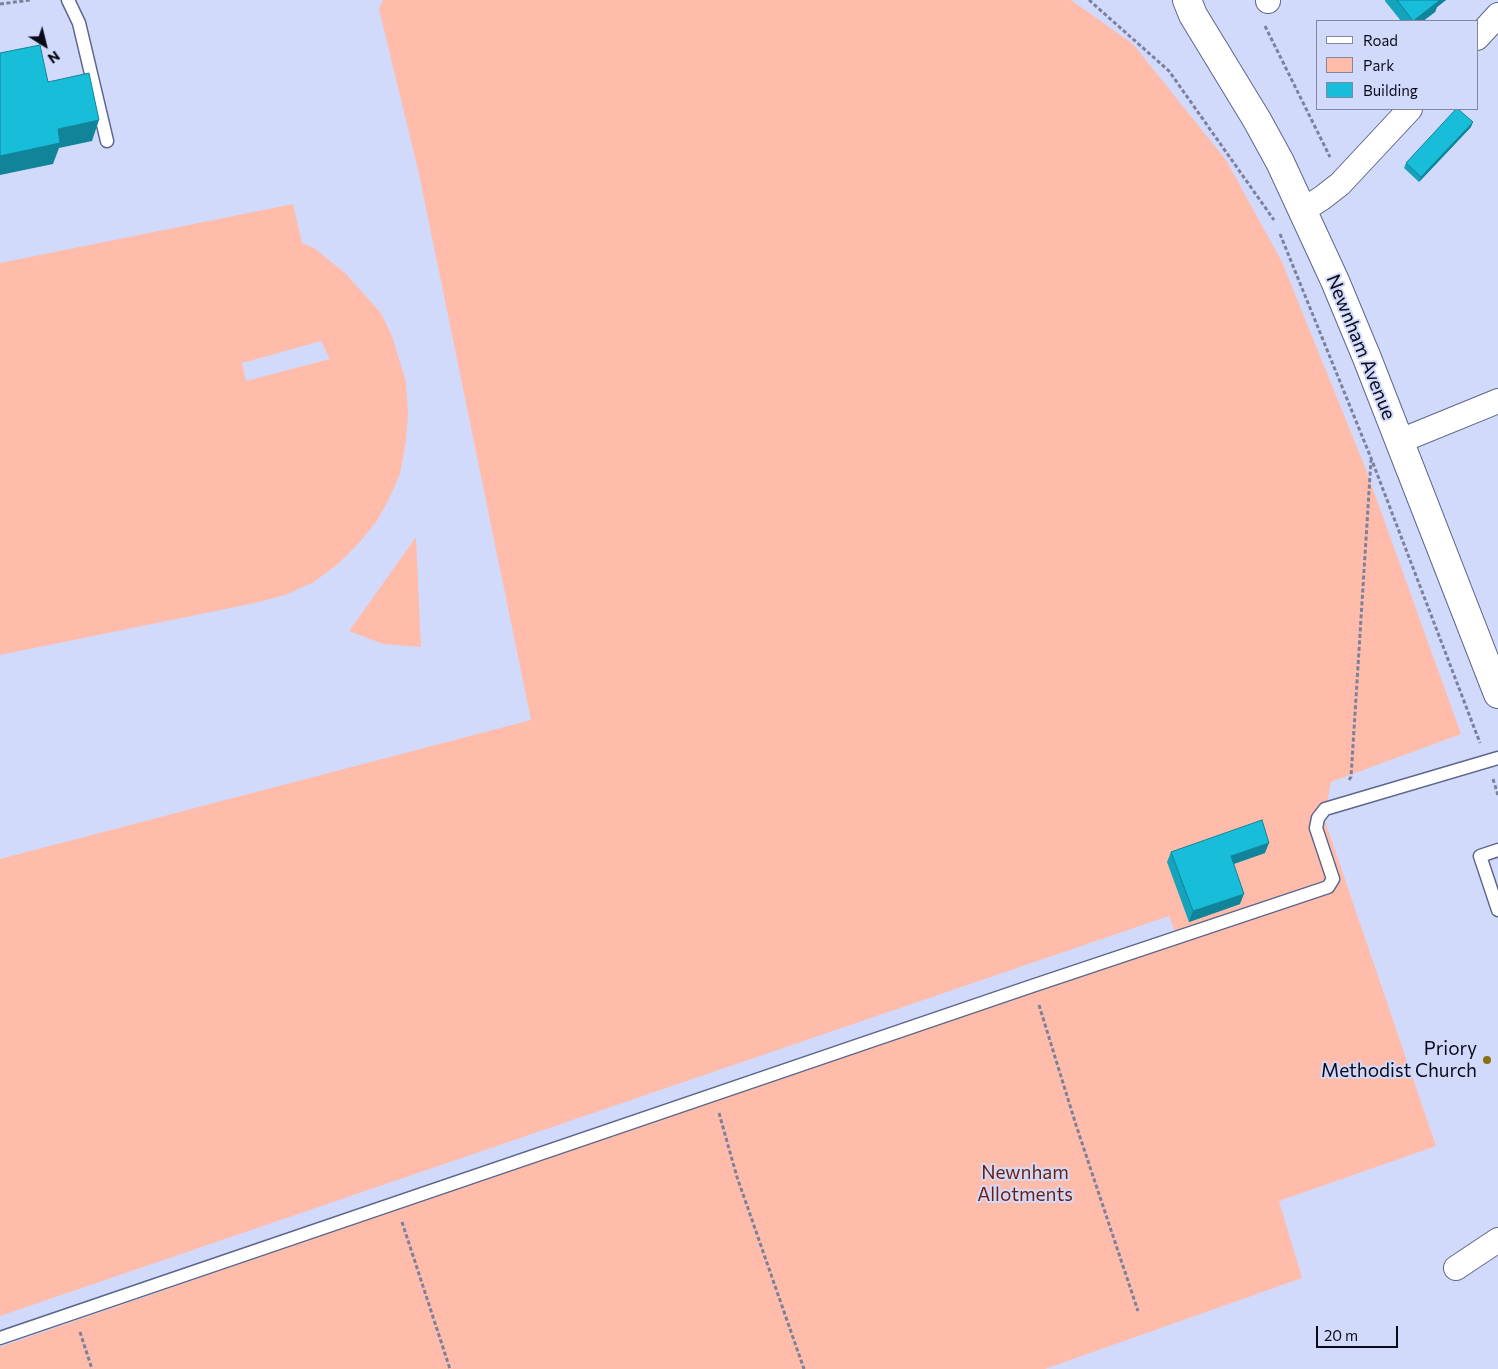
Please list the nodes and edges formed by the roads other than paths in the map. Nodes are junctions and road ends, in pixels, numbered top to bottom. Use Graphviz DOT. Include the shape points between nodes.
graph roads {
  1 [pos="68,0"];
  2 [pos="1186,5"];
  3 [pos="1498,15"];
  4 [pos="1478,37"];
  5 [pos="1409,110"];
  6 [pos="107,141"];
  7 [pos="1302,210"];
  8 [pos="1498,402"];
  9 [pos="1400,441"];
  10 [pos="1498,694"];
  11 [pos="1493,760"];
  12 [pos="1498,850"];
  13 [pos="1498,910"];
  14 [pos="1498,1240"];
  15 [pos="1456,1268"];
  16 [pos="0,1338"];
  1 -- 6 [label="lane" via="78,23"];
  2 -- 7 [label="main road, Newnham Avenue" via="1257,120"];
  3 -- 4 [label="street"];
  5 -- 7 [label="street" via="1340,184"];
  7 -- 9 [label="main road, Newnham Avenue" via="1335,281"];
  8 -- 9 [label="street"];
  9 -- 10 [label="main road, Newnham Avenue"];
  11 -- 16 [label="lane" via="1325,809 1316,828 1333,879 1328,887"];
  12 -- 13 [label="lane" via="1480,856"];
  14 -- 15 [label="street"];
}
